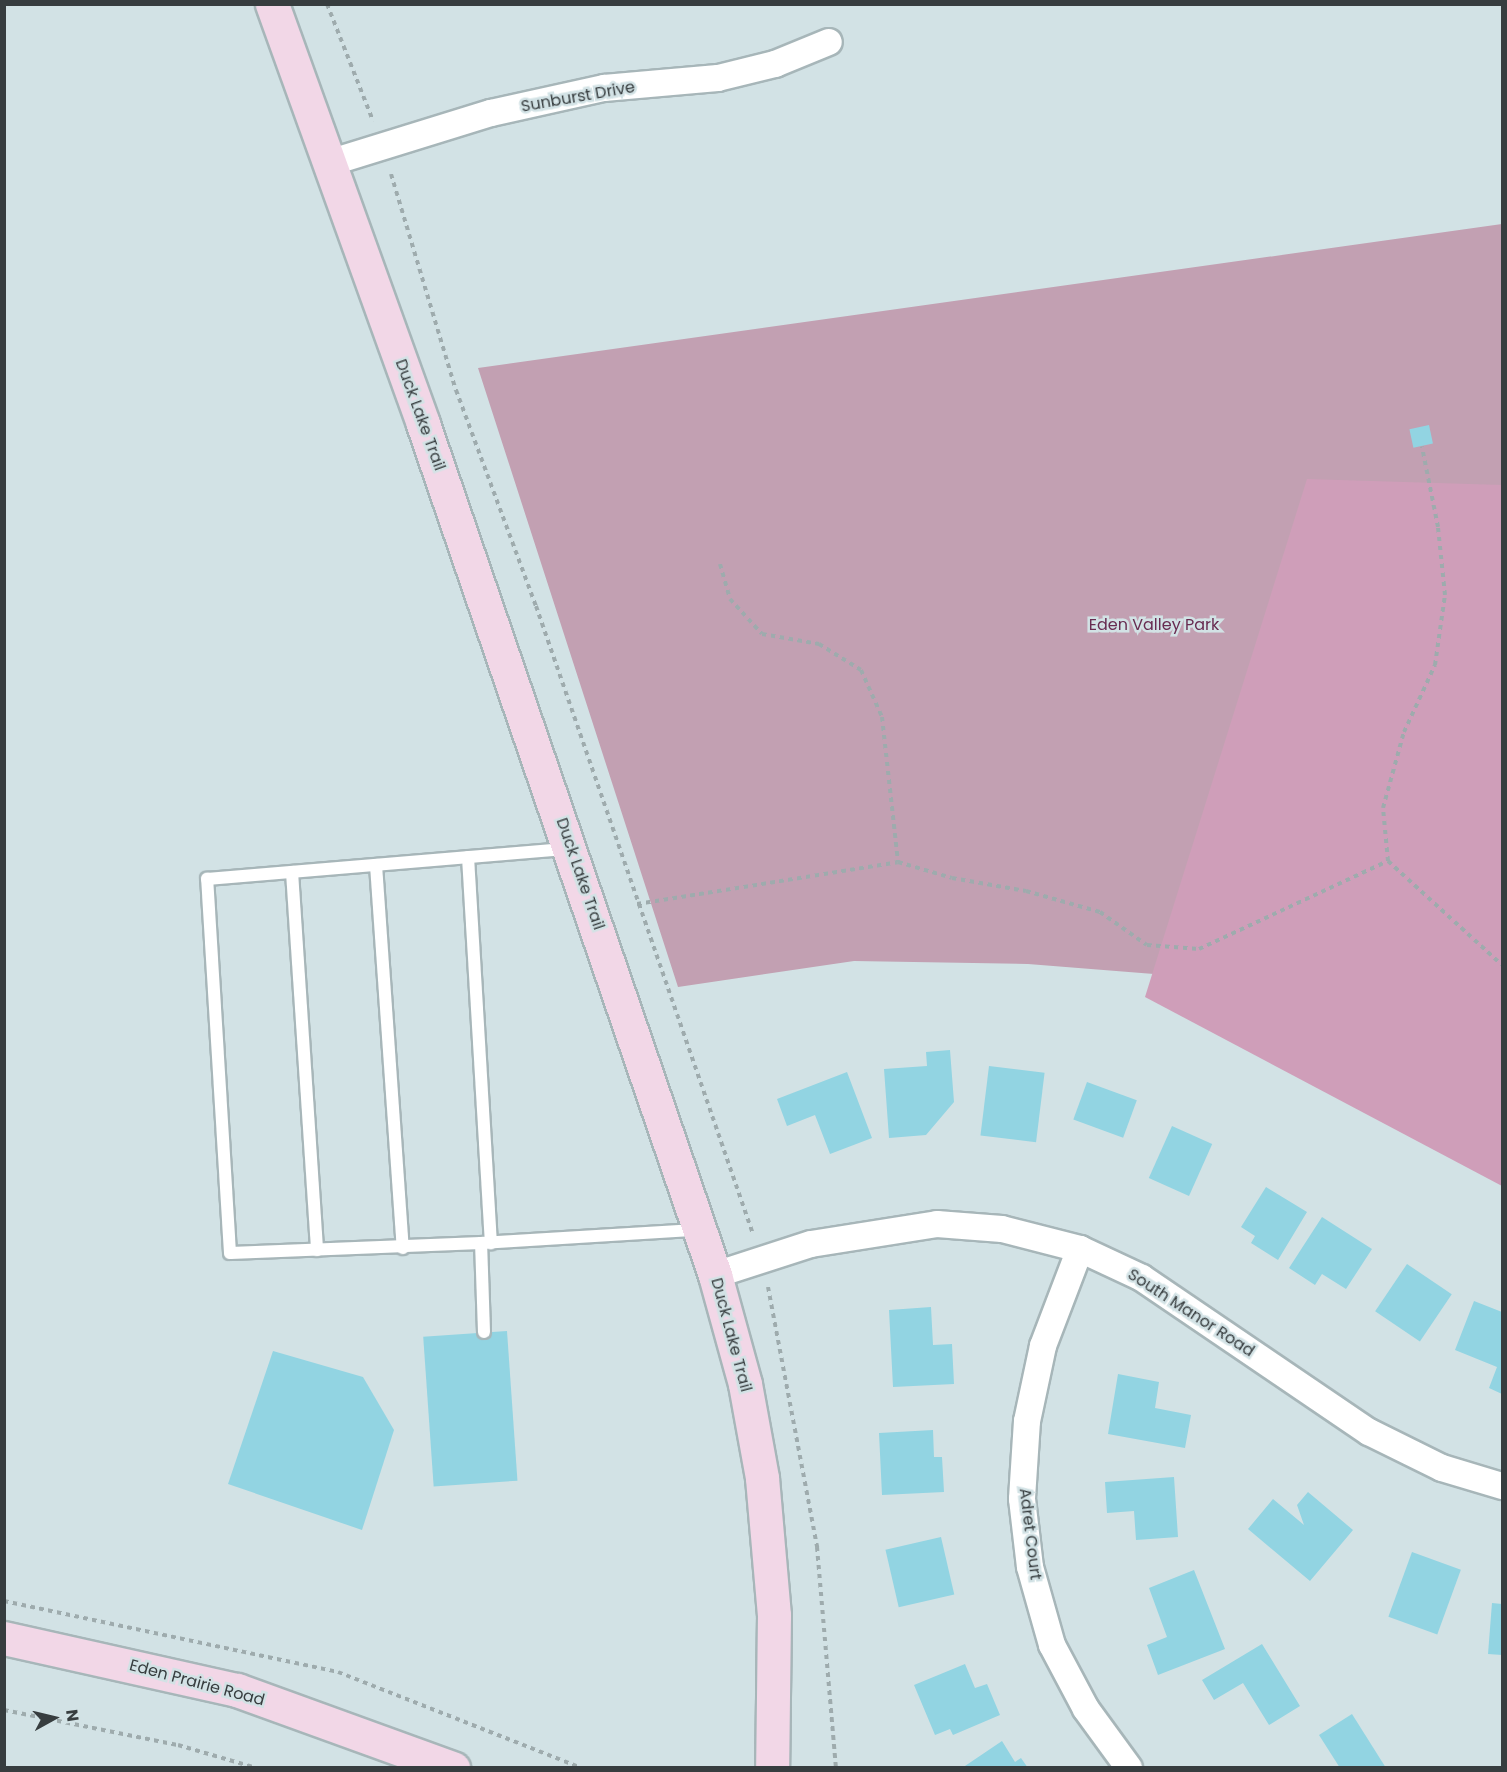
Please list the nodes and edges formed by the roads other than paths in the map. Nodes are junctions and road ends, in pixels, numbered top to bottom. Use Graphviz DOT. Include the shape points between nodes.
graph roads {
  1 [pos="272,4"];
  2 [pos="829,42"];
  3 [pos="328,164"];
  4 [pos="571,849"];
  5 [pos="468,857"];
  6 [pos="376,865"];
  7 [pos="292,872"];
  8 [pos="700,1230"];
  9 [pos="486,1243"];
  10 [pos="403,1248"];
  11 [pos="1080,1249"];
  12 [pos="317,1250"];
  13 [pos="715,1275"];
  14 [pos="484,1332"];
  15 [pos="1503,1486"];
  16 [pos="4,1638"];
  17 [pos="453,1767"];
  18 [pos="772,1767"];
  19 [pos="1129,1767"];
  1 -- 3 [label="street, Duck Lake Trail"];
  2 -- 3 [label="street, Sunburst Drive" via="775,64 718,78 604,88 491,113"];
  3 -- 4 [label="street, Duck Lake Trail"];
  4 -- 5 [label="lane"];
  4 -- 8 [label="street, Duck Lake Trail"];
  5 -- 6 [label="lane"];
  5 -- 9 [label="lane"];
  6 -- 7 [label="lane"];
  6 -- 10 [label="lane"];
  7 -- 12 [label="lane"];
  7 -- 12 [label="lane" via="207,879 230,1253"];
  8 -- 9 [label="lane"];
  8 -- 13 [label="street, Duck Lake Trail"];
  9 -- 10 [label="lane"];
  9 -- 14 [label="lane"];
  10 -- 12 [label="lane"];
  11 -- 13 [label="street, South Manor Road" via="1002,1229 937,1224 811,1244"];
  11 -- 15 [label="street, South Manor Road" via="1142,1278 1369,1432 1442,1468"];
  11 -- 19 [label="street, Adret Court" via="1043,1346 1027,1420 1022,1499 1030,1567 1053,1645 1086,1709"];
  13 -- 18 [label="street, Duck Lake Trail" via="745,1384 762,1478 774,1616"];
  16 -- 17 [label="street, Eden Prairie Road" via="237,1690"];
}
